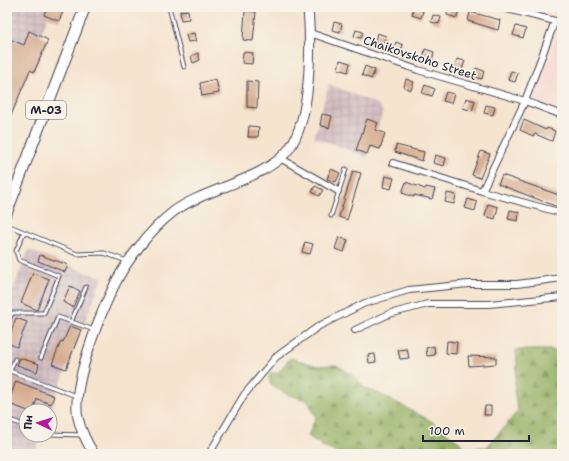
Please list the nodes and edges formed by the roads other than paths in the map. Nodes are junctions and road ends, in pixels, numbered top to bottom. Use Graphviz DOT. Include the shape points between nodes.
graph roads {
  1 [pos="85,7"];
  2 [pos="169,7"];
  3 [pos="308,7"];
  4 [pos="499,7"];
  5 [pos="310,33"];
  6 [pos="184,67"];
  7 [pos="525,101"];
  8 [pos="562,114"];
  9 [pos="277,159"];
  10 [pos="393,162"];
  11 [pos="346,169"];
  12 [pos="338,191"];
  13 [pos="482,191"];
  14 [pos="7,212"];
  15 [pos="562,213"];
  16 [pos="331,216"];
  17 [pos="7,225"];
  18 [pos="24,232"];
  19 [pos="129,262"];
  20 [pos="562,278"];
  21 [pos="86,287"];
  22 [pos="562,297"];
  23 [pos="71,322"];
  24 [pos="7,325"];
  25 [pos="96,330"];
  26 [pos="355,330"];
  27 [pos="42,358"];
  28 [pos="15,359"];
  29 [pos="78,397"];
  30 [pos="7,419"];
  31 [pos="18,423"];
  32 [pos="58,434"];
  33 [pos="84,435"];
  34 [pos="94,454"];
  35 [pos="209,454"];
  1 -- 14 [label="highway, М-03"];
  2 -- 6 [label="lane"];
  3 -- 5 [label="main road"];
  4 -- 7 [label="street" via="555,21"];
  5 -- 7 [label="street, Chaikovskoho Street" via="418,70"];
  5 -- 9 [label="main road" via="303,116 297,135 288,150"];
  7 -- 8 [label="street, Chaikovskoho Street"];
  7 -- 13 [label="street"];
  9 -- 12 [label="street"];
  9 -- 19 [label="main road" via="255,175 198,197 172,213"];
  10 -- 13 [label="street"];
  11 -- 12 [label="lane"];
  12 -- 16 [label="lane"];
  13 -- 15 [label="street"];
  17 -- 18 [label="lane"];
  18 -- 19 [label="lane" via="77,254 104,252"];
  18 -- 24 [label="lane" via="16,250 19,260 59,276 44,313 12,313"];
  19 -- 25 [label="main road" via="113,288"];
  20 -- 35 [label="street" via="517,284 469,284 409,290 366,303 325,323 276,357 244,395"];
  21 -- 23 [label="lane"];
  22 -- 26 [label="street" via="489,304 428,304 389,314"];
  23 -- 25 [label="lane"];
  23 -- 27 [label="lane" via="58,317"];
  25 -- 29 [label="main road" via="78,386"];
  28 -- 29 [label="lane" via="10,371"];
  29 -- 33 [label="main road" via="78,417"];
  30 -- 31 [label="lane"];
  32 -- 33 [label="lane"];
  33 -- 34 [label="main road"];
}
